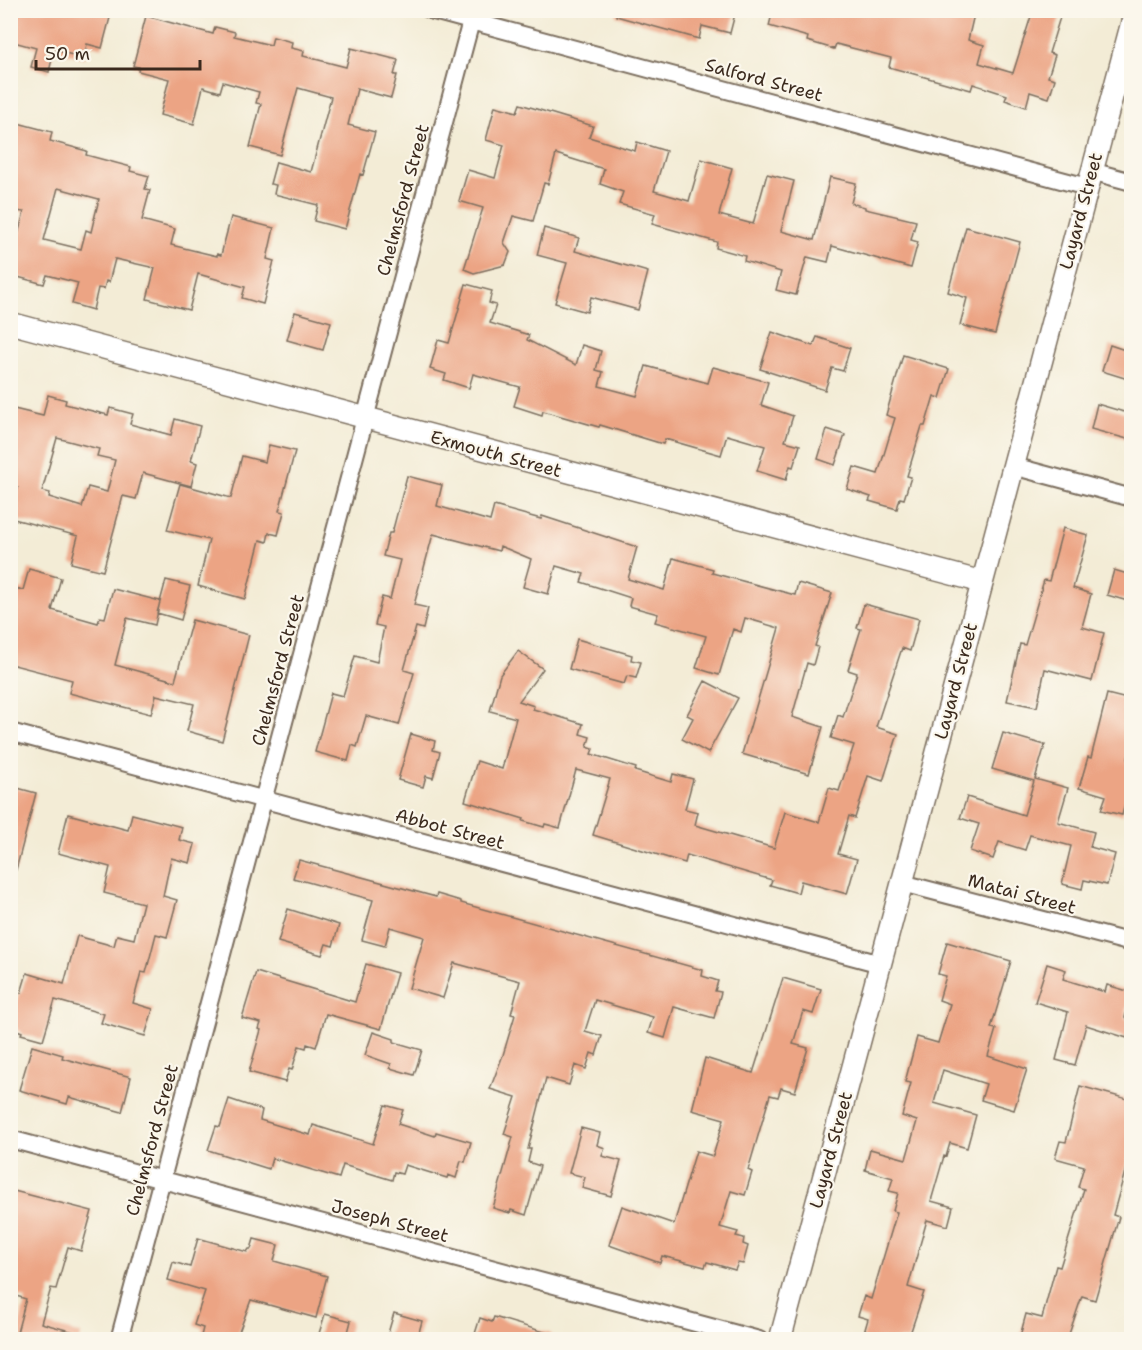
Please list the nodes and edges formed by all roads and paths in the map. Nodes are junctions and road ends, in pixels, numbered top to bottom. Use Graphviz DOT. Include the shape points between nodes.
graph roads {
  1 [pos="430,10"];
  2 [pos="472,16"];
  3 [pos="1131,22"];
  4 [pos="1089,179"];
  5 [pos="1131,182"];
  6 [pos="10,324"];
  7 [pos="365,419"];
  8 [pos="1013,466"];
  9 [pos="1131,498"];
  10 [pos="982,582"];
  11 [pos="10,732"];
  12 [pos="263,799"];
  13 [pos="902,883"];
  14 [pos="1131,943"];
  15 [pos="880,964"];
  16 [pos="10,1139"];
  17 [pos="162,1180"];
  18 [pos="119,1340"];
  19 [pos="759,1340"];
  20 [pos="780,1340"];
  1 -- 2 [label="street, Salford Street"];
  2 -- 4 [label="street, Salford Street"];
  2 -- 7 [label="street, Chelmsford Street"];
  3 -- 4 [label="street, Layard Street"];
  4 -- 5 [label="street, Salford Street"];
  4 -- 8 [label="street, Layard Street"];
  6 -- 7 [label="street, Exmouth Street"];
  7 -- 10 [label="street, Exmouth Street"];
  7 -- 12 [label="street, Chelmsford Street"];
  8 -- 9 [label="street"];
  8 -- 10 [label="street, Layard Street"];
  10 -- 13 [label="street, Layard Street"];
  11 -- 12 [label="street, Abbot Street"];
  12 -- 15 [label="street, Abbot Street"];
  12 -- 17 [label="street, Chelmsford Street"];
  13 -- 14 [label="street, Matai Street"];
  13 -- 15 [label="street, Layard Street"];
  15 -- 20 [label="street, Layard Street"];
  16 -- 17 [label="street, Joseph Street"];
  17 -- 18 [label="street, Chelmsford Street"];
  17 -- 19 [label="street, Joseph Street"];
}
